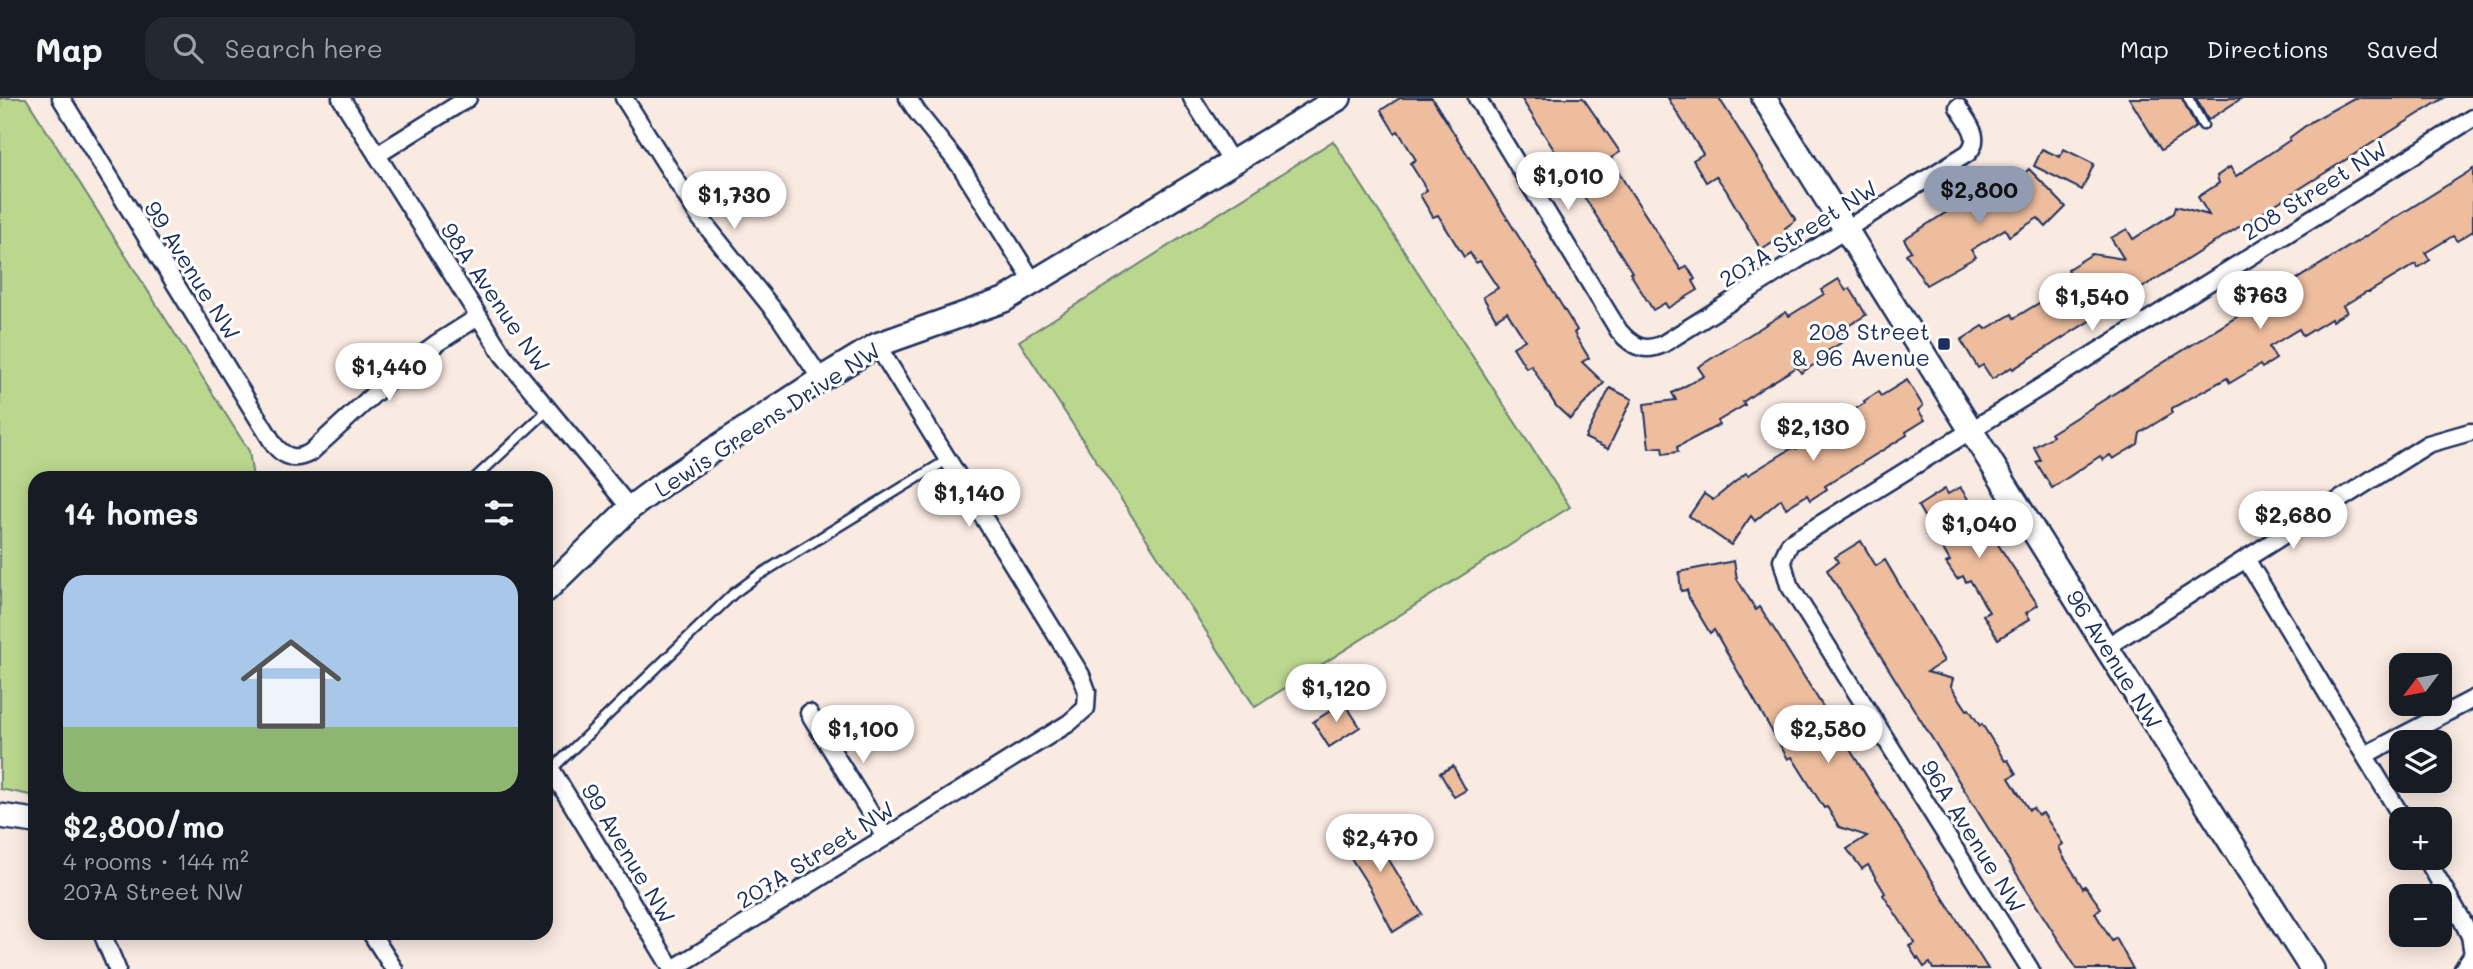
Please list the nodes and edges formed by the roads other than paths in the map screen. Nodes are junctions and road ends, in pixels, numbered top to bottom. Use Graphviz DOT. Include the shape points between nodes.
graph roads {
  1 [pos="61,98"];
  2 [pos="341,98"];
  3 [pos="468,98"];
  4 [pos="624,98"];
  5 [pos="908,98"];
  6 [pos="1192,98"];
  7 [pos="1339,98"];
  8 [pos="1477,98"];
  9 [pos="1764,98"];
  10 [pos="2188,98"];
  11 [pos="1958,107"];
  12 [pos="2473,118"];
  13 [pos="2203,125"];
  14 [pos="377,155"];
  15 [pos="1231,161"];
  16 [pos="1846,230"];
  17 [pos="1034,283"];
  18 [pos="478,317"];
  19 [pos="877,345"];
  20 [pos="821,379"];
  21 [pos="548,411"];
  22 [pos="1971,430"];
  23 [pos="2469,432"];
  24 [pos="947,460"];
  25 [pos="483,471"];
  26 [pos="630,509"];
  27 [pos="2246,559"];
  28 [pos="553,583"];
  29 [pos="1790,586"];
  30 [pos="2106,647"];
  31 [pos="2473,699"];
  32 [pos="809,713"];
  33 [pos="2365,755"];
  34 [pos="553,762"];
  35 [pos="553,773"];
  36 [pos="2396,807"];
  37 [pos="0,816"];
  38 [pos="28,820"];
  39 [pos="885,837"];
  40 [pos="2433,870"];
  41 [pos="105,940"];
  42 [pos="375,940"];
  43 [pos="117,969"];
  44 [pos="394,969"];
  45 [pos="673,969"];
  46 [pos="2031,969"];
  47 [pos="2312,969"];
  48 [pos="2463,969"];
  1 -- 18 [label="street, 99 Avenue NW" via="275,446 287,456 303,457 311,452 398,371"];
  2 -- 14 [label="street, 98A Avenue NW"];
  3 -- 14 [label="street"];
  4 -- 20 [label="street" via="700,218 780,318"];
  5 -- 17 [label="street" via="961,167"];
  6 -- 15 [label="street"];
  7 -- 15 [label="street, Lewis Greens Drive NW"];
  8 -- 16 [label="street, 207A Street NW" via="1619,331 1641,348 1663,344"];
  9 -- 16 [label="street, 96 Avenue NW"];
  10 -- 13 [label="lane"];
  11 -- 16 [label="street, 207A Street NW" via="1975,135 1973,147"];
  12 -- 22 [label="street, 208 Street NW"];
  14 -- 18 [label="street, 98A Avenue NW"];
  15 -- 17 [label="street, Lewis Greens Drive NW"];
  16 -- 22 [label="street, 96 Avenue NW"];
  17 -- 19 [label="street, Lewis Greens Drive NW" via="1004,300"];
  18 -- 21 [label="street, 98A Avenue NW"];
  19 -- 20 [label="street, Lewis Greens Drive NW"];
  19 -- 24 [label="street"];
  20 -- 26 [label="street, Lewis Greens Drive NW"];
  21 -- 25 [label="lane"];
  21 -- 26 [label="street, 98A Avenue NW"];
  22 -- 29 [label="street, 208 Street NW" via="1790,543 1782,560"];
  22 -- 30 [label="street, 96 Avenue NW"];
  23 -- 27 [label="street" via="2428,444"];
  24 -- 34 [label="lane" via="756,576"];
  24 -- 39 [label="street, 207A Street NW" via="1081,675 1087,691 1086,708"];
  26 -- 28 [label="street, Lewis Greens Drive NW"];
  27 -- 30 [label="street"];
  27 -- 33 [label="street"];
  29 -- 46 [label="street, 96A Avenue NW"];
  30 -- 47 [label="street, 96 Avenue NW"];
  31 -- 33 [label="street"];
  32 -- 39 [label="street"];
  33 -- 36 [label="street"];
  35 -- 45 [label="street, 99 Avenue NW"];
  37 -- 38 [label="street"];
  39 -- 45 [label="street, 207A Street NW"];
  40 -- 48 [label="street" via="2470,936 2473,954"];
  41 -- 43 [label="street"];
  42 -- 44 [label="street"];
}
